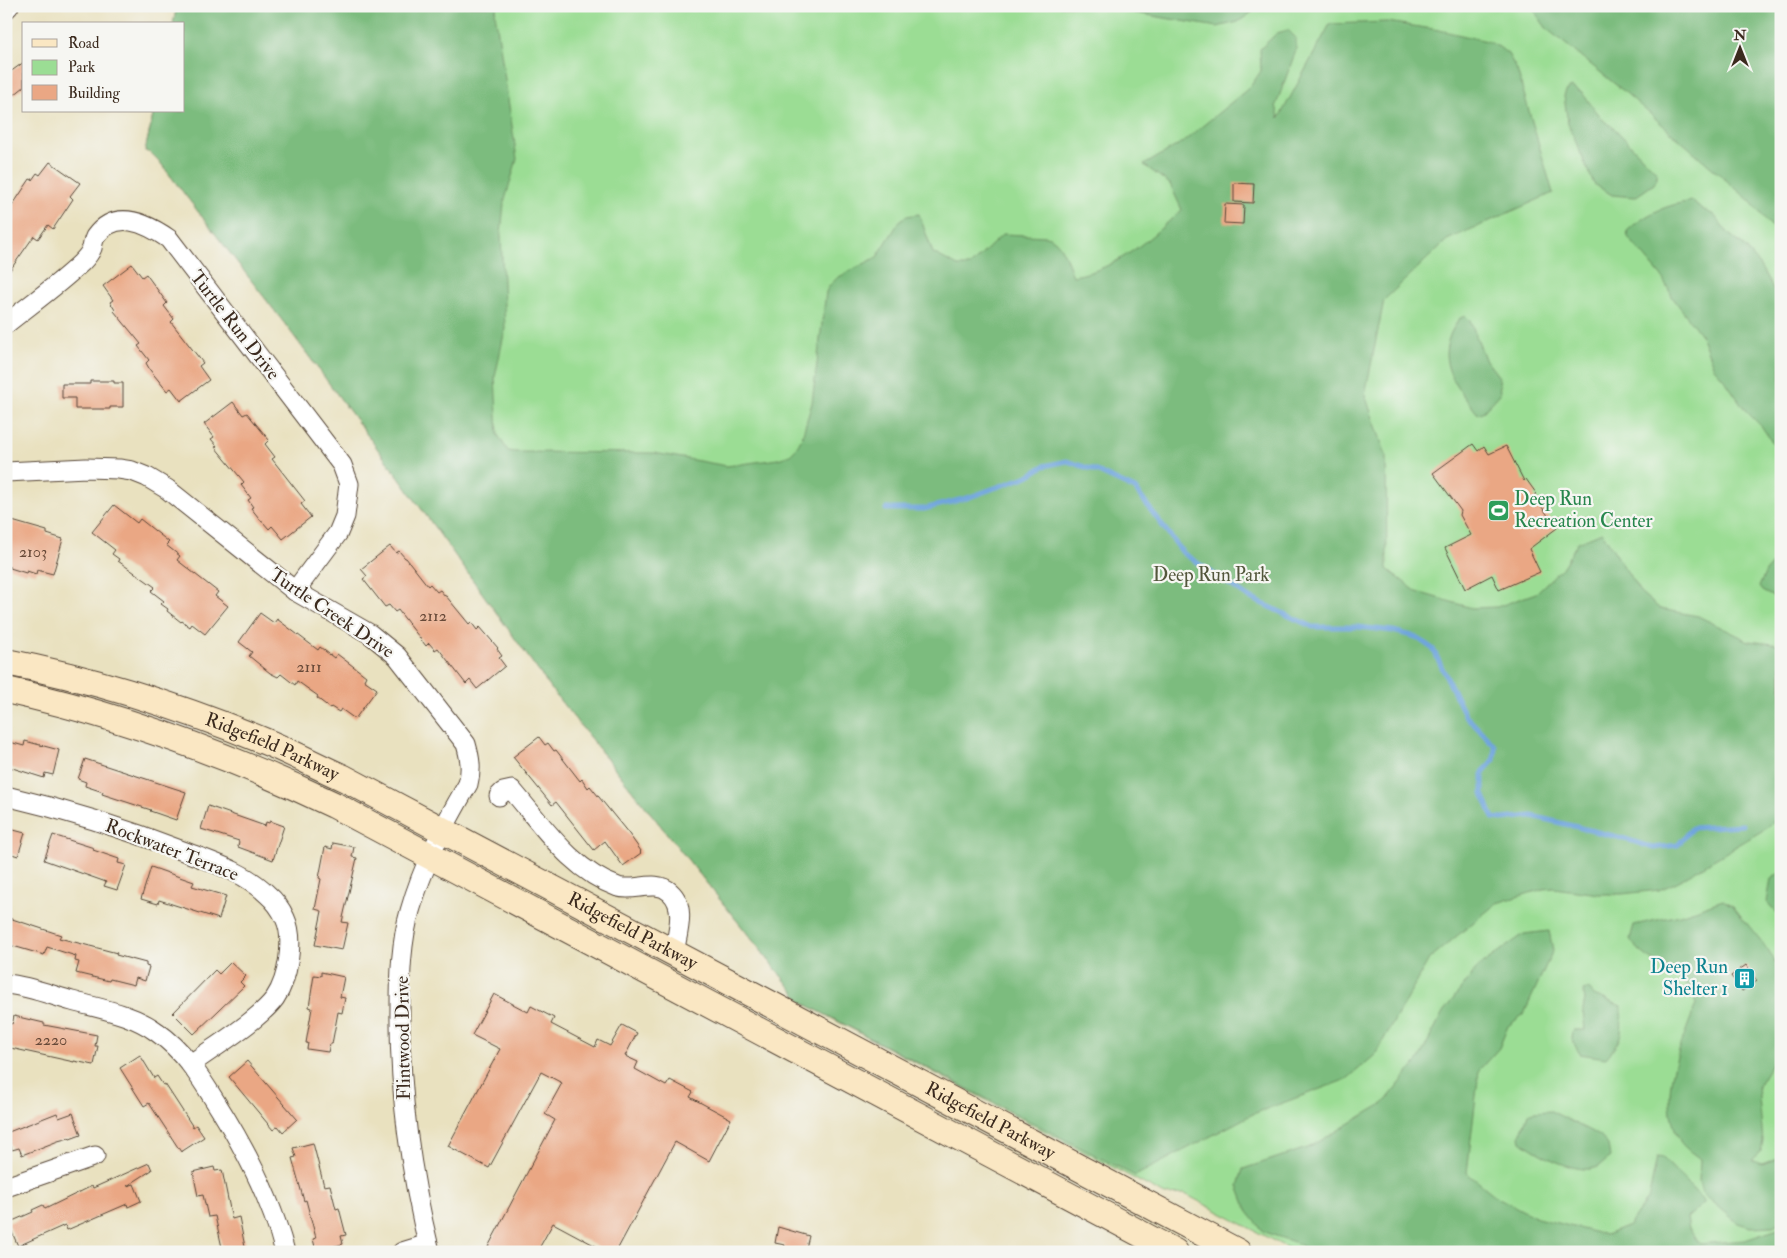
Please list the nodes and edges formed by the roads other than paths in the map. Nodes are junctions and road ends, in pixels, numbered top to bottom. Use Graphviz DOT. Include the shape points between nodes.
graph roads {
  1 [pos="9,6"];
  2 [pos="6,10"];
  3 [pos="6,324"];
  4 [pos="6,472"];
  5 [pos="296,591"];
  6 [pos="6,662"];
  7 [pos="6,690"];
  8 [pos="6,796"];
  9 [pos="499,796"];
  10 [pos="442,829"];
  11 [pos="429,855"];
  12 [pos="674,953"];
  13 [pos="6,984"];
  14 [pos="192,1064"];
  15 [pos="95,1156"];
  16 [pos="6,1187"];
  17 [pos="429,1248"];
  18 [pos="285,1252"];
  19 [pos="402,1252"];
  20 [pos="1174,1252"];
  21 [pos="1238,1252"];
  1 -- 2 [label="street"];
  3 -- 5 [label="street, Turtle Run Drive" via="81,263 92,248 93,240 111,223 138,221 169,239 342,465 347,477 348,503 338,533"];
  4 -- 5 [label="street, Turtle Creek Drive" via="119,468 147,477 167,489"];
  5 -- 10 [label="street, Turtle Creek Drive" via="370,634 397,656 466,744 470,761 468,784"];
  6 -- 10 [label="main road, Ridgefield Parkway" via="114,688 208,719 344,778"];
  7 -- 11 [label="main road, Ridgefield Parkway" via="104,715 204,748 284,781"];
  8 -- 14 [label="street, Rockwater Terrace" via="110,825 217,864 248,879 267,893 277,906 286,919 290,946 283,981 274,998 242,1027"];
  9 -- 12 [label="street" via="512,790 572,860 594,875 619,887 658,886 671,892 681,911"];
  10 -- 11 [label="street, Flintwood Drive"];
  10 -- 12 [label="main road, Ridgefield Parkway"];
  11 -- 17 [label="street, Flintwood Drive" via="403,942 399,1038 410,1157"];
  11 -- 20 [label="main road, Ridgefield Parkway"];
  12 -- 21 [label="main road, Ridgefield Parkway"];
  13 -- 14 [label="street" via="130,1017 157,1032"];
  14 -- 18 [label="street" via="238,1137 260,1180"];
  15 -- 16 [label="street"];
  17 -- 19 [label="street"];
}
